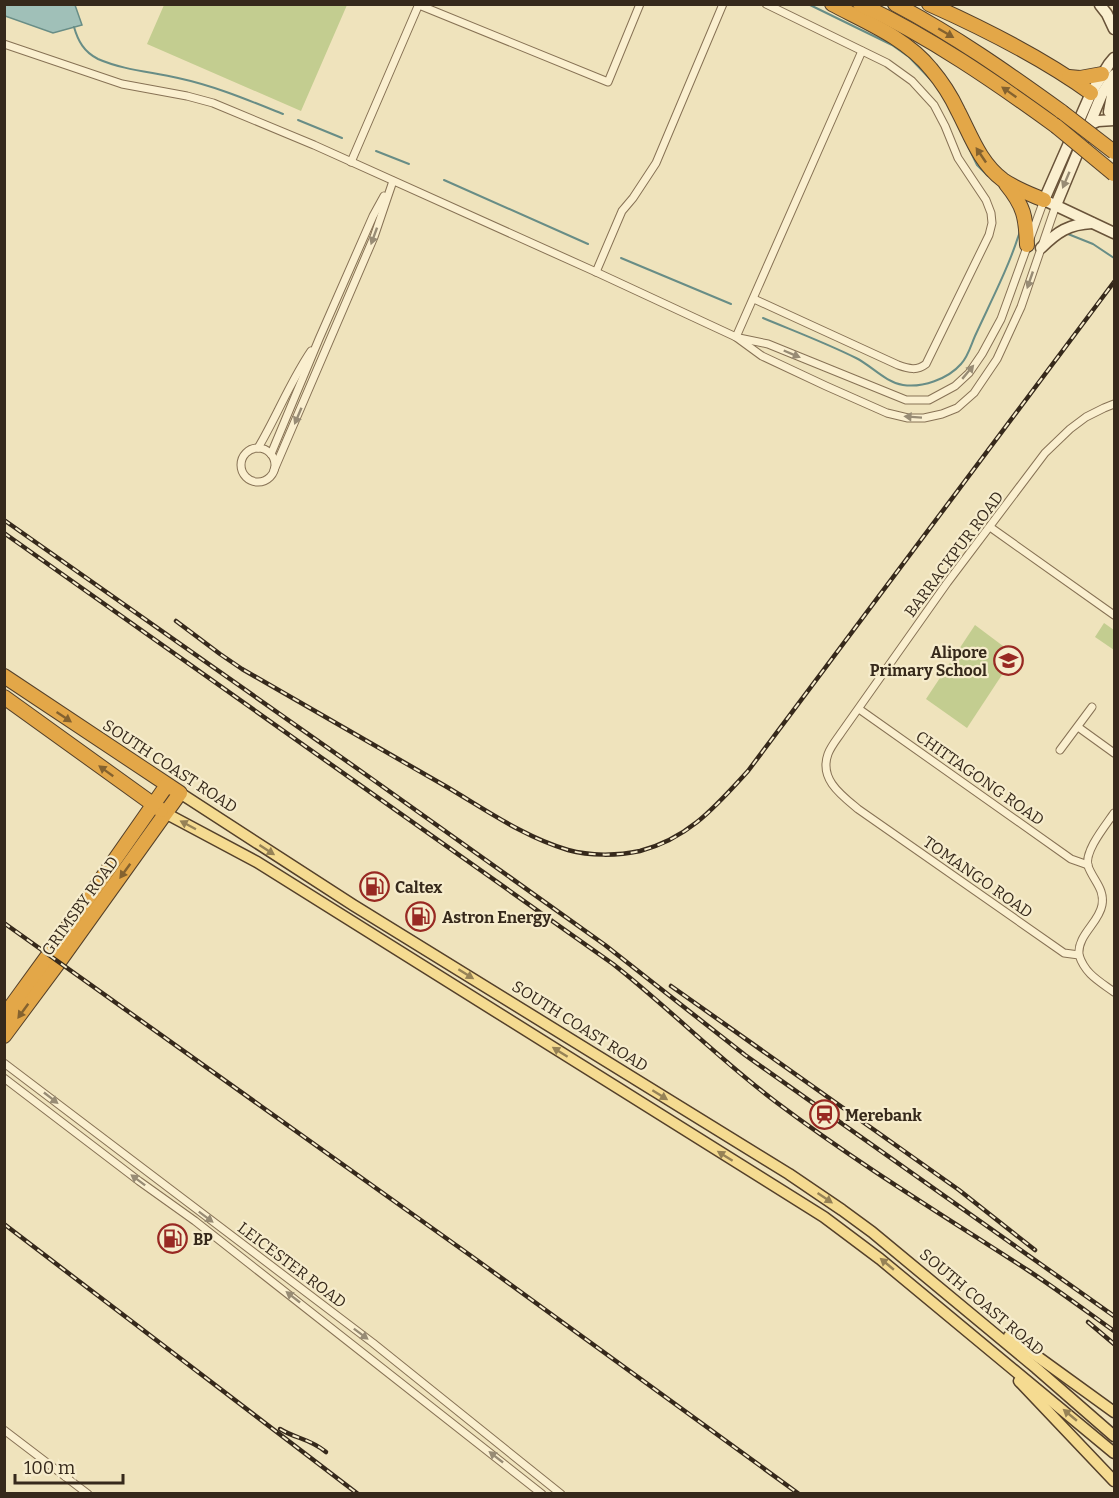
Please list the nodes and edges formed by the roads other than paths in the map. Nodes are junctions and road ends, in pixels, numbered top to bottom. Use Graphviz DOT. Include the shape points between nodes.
graph roads {
  1 [pos="640,4"];
  2 [pos="723,4"];
  3 [pos="766,4"];
  4 [pos="832,4"];
  5 [pos="860,4"];
  6 [pos="895,4"];
  7 [pos="929,4"];
  8 [pos="419,5"];
  9 [pos="1099,5"];
  10 [pos="1114,15"];
  11 [pos="1114,29"];
  12 [pos="4,44"];
  13 [pos="1114,49"];
  14 [pos="862,51"];
  15 [pos="1110,68"];
  16 [pos="1067,76"];
  17 [pos="1114,84"];
  18 [pos="1095,98"];
  19 [pos="1113,116"];
  20 [pos="1089,125"];
  21 [pos="1114,152"];
  22 [pos="351,162"];
  23 [pos="1114,174"];
  24 [pos="1001,179"];
  25 [pos="393,181"];
  26 [pos="1050,203"];
  27 [pos="1095,222"];
  28 [pos="1114,233"];
  29 [pos="1027,245"];
  30 [pos="1041,248"];
  31 [pos="596,272"];
  32 [pos="754,299"];
  33 [pos="736,337"];
  34 [pos="319,339"];
  35 [pos="1114,404"];
  36 [pos="258,448"];
  37 [pos="271,454"];
  38 [pos="274,470"];
  39 [pos="990,526"];
  40 [pos="1114,615"];
  41 [pos="4,676"];
  42 [pos="4,697"];
  43 [pos="1092,707"];
  44 [pos="859,709"];
  45 [pos="1078,727"];
  46 [pos="1060,750"];
  47 [pos="1114,753"];
  48 [pos="828,776"];
  49 [pos="167,785"];
  50 [pos="180,793"];
  51 [pos="154,805"];
  52 [pos="1114,813"];
  53 [pos="166,814"];
  54 [pos="241,833"];
  55 [pos="232,848"];
  56 [pos="1088,865"];
  57 [pos="370,915"];
  58 [pos="360,927"];
  59 [pos="1079,955"];
  60 [pos="447,962"];
  61 [pos="438,976"];
  62 [pos="1114,992"];
  63 [pos="498,994"];
  64 [pos="490,1008"];
  65 [pos="528,1013"];
  66 [pos="4,1016"];
  67 [pos="521,1027"];
  68 [pos="4,1036"];
  69 [pos="4,1063"];
  70 [pos="610,1064"];
  71 [pos="4,1078"];
  72 [pos="601,1078"];
  73 [pos="763,1159"];
  74 [pos="754,1174"];
  75 [pos="923,1274"];
  76 [pos="914,1287"];
  77 [pos="987,1326"];
  78 [pos="988,1348"];
  79 [pos="1114,1412"];
  80 [pos="4,1430"];
  81 [pos="1114,1436"];
  82 [pos="1114,1453"];
  83 [pos="521,1461"];
  84 [pos="513,1471"];
  85 [pos="1114,1481"];
  86 [pos="88,1494"];
  87 [pos="542,1494"];
  88 [pos="561,1494"];
  1 -- 8 [label="street" via="608,82"];
  2 -- 31 [label="street" via="656,163 622,211"];
  3 -- 14 [label="street"];
  24 -- 4 [label="highway, one-way" via="981,157 946,88 930,67 887,33"];
  23 -- 5 [label="highway, one-way, bridge" via="1002,87"];
  6 -- 21 [label="highway, one-way, bridge" via="960,41"];
  7 -- 16 [label="highway" via="986,30"];
  8 -- 22 [label="street"];
  9 -- 10 [label="street"];
  9 -- 11 [label="street"];
  12 -- 22 [label="street" via="122,84 213,103"];
  13 -- 15 [label="street"];
  14 -- 32 [label="street"];
  14 -- 32 [label="street" via="912,81 934,105 958,159 986,200 992,223 989,235 927,364 916,369 898,365"];
  15 -- 16 [label="highway" via="1080,78"];
  15 -- 18 [label="street"];
  16 -- 18 [label="highway"];
  17 -- 19 [label="street"];
  18 -- 19 [label="street"];
  18 -- 20 [label="street"];
  18 -- 26 [label="street"];
  19 -- 20 [label="street"];
  20 -- 26 [label="street, one-way"];
  22 -- 25 [label="street"];
  24 -- 26 [label="highway"];
  24 -- 29 [label="highway" via="1022,207"];
  25 -- 31 [label="street"];
  25 -- 34 [label="street" via="373,216"];
  25 -- 38 [label="street, one-way" via="375,237"];
  26 -- 27 [label="street"];
  26 -- 29 [label="street"];
  26 -- 30 [label="street"];
  27 -- 28 [label="street"];
  27 -- 30 [label="street" via="1073,225"];
  33 -- 29 [label="street, one-way" via="768,344 906,400 929,400 969,373 1001,319"];
  30 -- 33 [label="street, one-way" via="1021,308 997,359 974,393 957,408 942,414 908,418 887,413 762,356"];
  31 -- 33 [label="street"];
  32 -- 33 [label="street"];
  34 -- 36 [label="street" via="296,373"];
  34 -- 37 [label="street"];
  35 -- 39 [label="street, BARRACKPUR ROAD" via="1086,417 1056,442"];
  36 -- 37 [label="street"];
  36 -- 38 [label="street" via="243,458 244,474 252,481 263,482"];
  37 -- 38 [label="street"];
  39 -- 40 [label="street"];
  39 -- 44 [label="street, BARRACKPUR ROAD"];
  41 -- 49 [label="highway, SOUTH COAST ROAD, one-way"];
  51 -- 42 [label="highway, SOUTH COAST ROAD, one-way"];
  43 -- 45 [label="street"];
  44 -- 48 [label="street, BARRACKPUR ROAD" via="828,754"];
  44 -- 56 [label="street, CHITTAGONG ROAD" via="1071,859"];
  45 -- 46 [label="street"];
  45 -- 47 [label="street"];
  48 -- 59 [label="street, TOMANGO ROAD" via="838,792 875,821 1064,953"];
  49 -- 50 [label="highway, SOUTH COAST ROAD"];
  49 -- 51 [label="highway, GRIMSBY ROAD"];
  50 -- 53 [label="highway, GRIMSBY ROAD"];
  50 -- 54 [label="main road, SOUTH COAST ROAD"];
  51 -- 53 [label="highway, SOUTH COAST ROAD"];
  51 -- 66 [label="highway, GRIMSBY ROAD"];
  52 -- 56 [label="street" via="1092,846"];
  55 -- 53 [label="main road, SOUTH COAST ROAD, one-way"];
  53 -- 68 [label="highway, GRIMSBY ROAD, one-way"];
  54 -- 55 [label="main road"];
  54 -- 57 [label="main road, SOUTH COAST ROAD, one-way"];
  55 -- 58 [label="main road, SOUTH COAST ROAD"];
  56 -- 59 [label="street" via="1102,901 1101,910 1081,941"];
  57 -- 58 [label="main road"];
  57 -- 60 [label="main road, SOUTH COAST ROAD"];
  58 -- 61 [label="main road, SOUTH COAST ROAD"];
  59 -- 62 [label="street" via="1084,968"];
  60 -- 61 [label="main road"];
  60 -- 63 [label="main road, SOUTH COAST ROAD, one-way"];
  61 -- 64 [label="main road, SOUTH COAST ROAD"];
  63 -- 64 [label="main road"];
  63 -- 65 [label="main road, SOUTH COAST ROAD"];
  64 -- 67 [label="main road, SOUTH COAST ROAD"];
  65 -- 67 [label="main road"];
  65 -- 70 [label="main road, SOUTH COAST ROAD"];
  72 -- 67 [label="main road, SOUTH COAST ROAD, one-way"];
  69 -- 83 [label="street, LEICESTER ROAD, one-way" via="373,1343"];
  70 -- 72 [label="main road"];
  70 -- 73 [label="main road, SOUTH COAST ROAD, one-way"];
  84 -- 71 [label="street, LEICESTER ROAD, one-way" via="195,1221"];
  74 -- 72 [label="main road, SOUTH COAST ROAD, one-way"];
  73 -- 74 [label="main road"];
  73 -- 75 [label="main road, SOUTH COAST ROAD, one-way" via="842,1210"];
  76 -- 74 [label="main road, SOUTH COAST ROAD, one-way" via="852,1236"];
  75 -- 76 [label="main road"];
  75 -- 77 [label="main road, SOUTH COAST ROAD"];
  76 -- 78 [label="main road, SOUTH COAST ROAD"];
  77 -- 79 [label="main road" via="1005,1334"];
  77 -- 81 [label="main road, SOUTH COAST ROAD"];
  82 -- 78 [label="main road, SOUTH COAST ROAD, one-way"];
  78 -- 85 [label="main road"];
  80 -- 86 [label="street"];
  83 -- 84 [label="street"];
  83 -- 88 [label="street, LEICESTER ROAD"];
  84 -- 87 [label="street, LEICESTER ROAD"];
}
